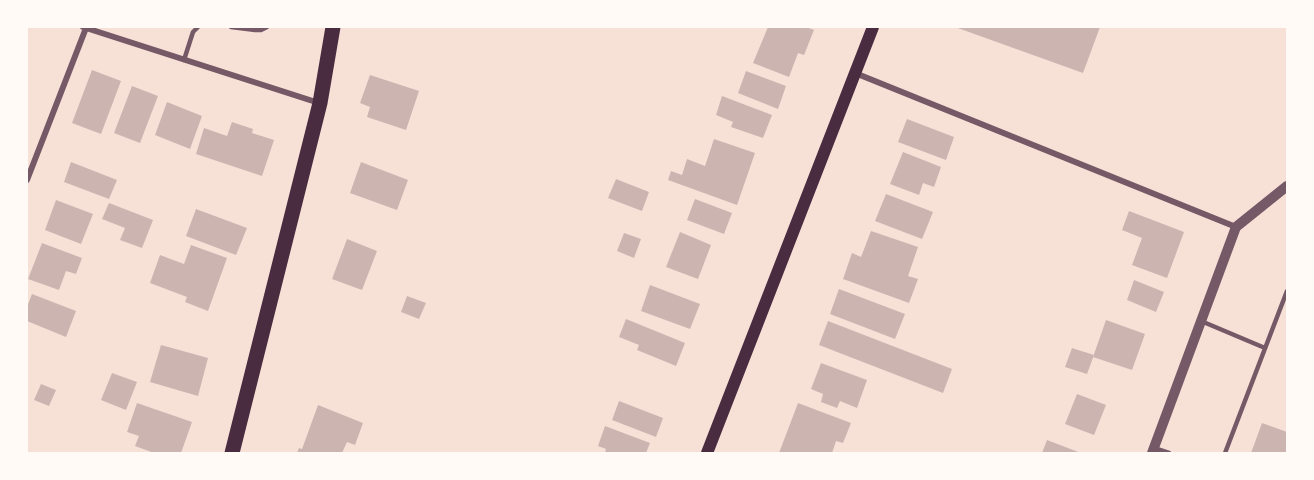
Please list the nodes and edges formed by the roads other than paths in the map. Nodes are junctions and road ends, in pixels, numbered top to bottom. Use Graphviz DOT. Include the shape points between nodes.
graph roads {
  1 [pos="198,27"];
  2 [pos="231,27"];
  3 [pos="267,27"];
  4 [pos="333,27"];
  5 [pos="873,27"];
  6 [pos="84,28"];
  7 [pos="184,60"];
  8 [pos="855,73"];
  9 [pos="320,103"];
  10 [pos="27,180"];
  11 [pos="1287,186"];
  12 [pos="1236,227"];
  13 [pos="1287,291"];
  14 [pos="1201,321"];
  15 [pos="1265,348"];
  16 [pos="1153,450"];
  17 [pos="232,453"];
  18 [pos="707,453"];
  19 [pos="1169,453"];
  20 [pos="1225,453"];
  1 -- 7 [label="lane"];
  2 -- 3 [label="lane"];
  4 -- 9 [label="highway"];
  5 -- 8 [label="main road"];
  6 -- 7 [label="street"];
  6 -- 10 [label="street"];
  7 -- 9 [label="street"];
  8 -- 12 [label="street"];
  8 -- 18 [label="main road"];
  9 -- 17 [label="highway"];
  11 -- 12 [label="street"];
  12 -- 14 [label="street"];
  13 -- 15 [label="lane"];
  14 -- 15 [label="lane"];
  14 -- 16 [label="street"];
  15 -- 20 [label="lane"];
  16 -- 19 [label="lane"];
}
